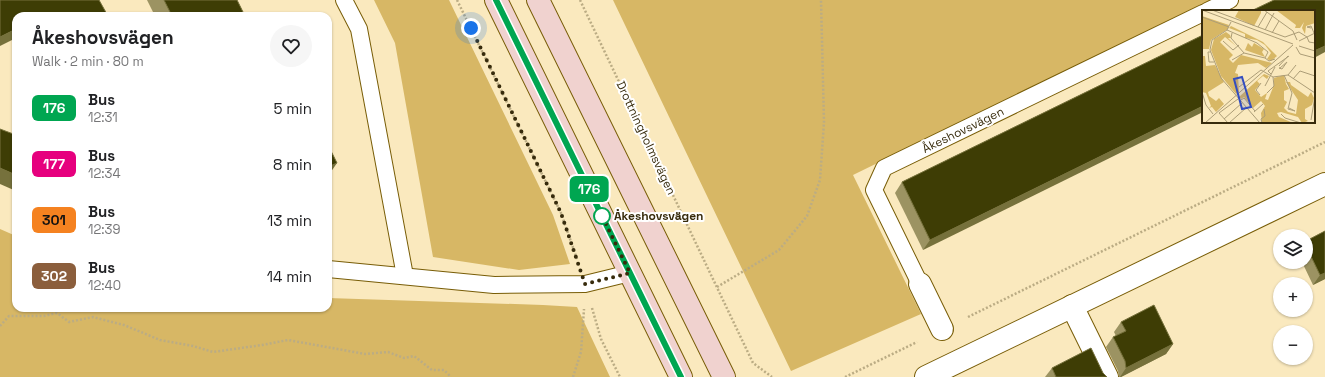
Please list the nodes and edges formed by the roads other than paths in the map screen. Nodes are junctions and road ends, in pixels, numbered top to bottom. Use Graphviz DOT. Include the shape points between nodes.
graph roads {
  1 [pos="344,0"];
  2 [pos="496,0"];
  3 [pos="538,0"];
  4 [pos="1230,0"];
  5 [pos="1209,10"];
  6 [pos="1202,13"];
  7 [pos="1325,184"];
  8 [pos="332,269"];
  9 [pos="630,273"];
  10 [pos="405,276"];
  11 [pos="920,284"];
  12 [pos="1072,306"];
  13 [pos="942,330"];
  14 [pos="681,377"];
  15 [pos="724,377"];
  16 [pos="926,377"];
  17 [pos="1107,377"];
  1 -- 10 [label="lane" via="359,29"];
  2 -- 9 [label="main road"];
  3 -- 15 [label="main road"];
  4 -- 5 [label="lane"];
  6 -- 11 [label="lane, Åkeshovsvägen" via="884,168 874,190"];
  7 -- 12 [label="street"];
  8 -- 10 [label="lane"];
  9 -- 10 [label="lane" via="585,284 494,285"];
  9 -- 14 [label="main road"];
  11 -- 13 [label="street, Åkeshovsvägen"];
  12 -- 16 [label="street"];
  12 -- 17 [label="street"];
}
